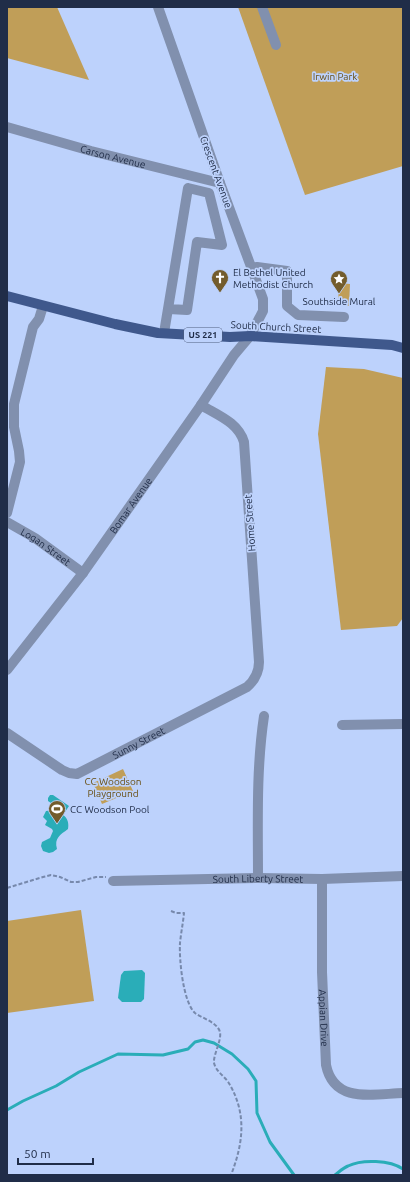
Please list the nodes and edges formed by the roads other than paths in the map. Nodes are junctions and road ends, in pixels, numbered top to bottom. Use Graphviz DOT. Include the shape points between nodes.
graph roads {
  1 [pos="158,7"];
  2 [pos="262,7"];
  3 [pos="276,45"];
  4 [pos="7,127"];
  5 [pos="220,183"];
  6 [pos="235,224"];
  7 [pos="218,230"];
  8 [pos="177,257"];
  9 [pos="194,259"];
  10 [pos="251,268"];
  11 [pos="7,296"];
  12 [pos="43,306"];
  13 [pos="169,308"];
  14 [pos="344,317"];
  15 [pos="164,333"];
  16 [pos="250,336"];
  17 [pos="403,348"];
  18 [pos="201,405"];
  19 [pos="7,513"];
  20 [pos="7,522"];
  21 [pos="83,573"];
  22 [pos="259,662"];
  23 [pos="7,670"];
  24 [pos="264,716"];
  25 [pos="403,724"];
  26 [pos="342,725"];
  27 [pos="7,734"];
  28 [pos="403,876"];
  29 [pos="258,878"];
  30 [pos="322,879"];
  31 [pos="113,881"];
  32 [pos="403,1093"];
  1 -- 5 [label="street, Crescent Avenue"];
  2 -- 3 [label="street"];
  4 -- 5 [label="street, Carson Avenue"];
  5 -- 6 [label="street, Crescent Avenue"];
  6 -- 7 [label="street"];
  6 -- 10 [label="street, Crescent Avenue"];
  7 -- 8 [label="street" via="209,193 188,188"];
  7 -- 9 [label="street" via="222,245 197,242"];
  8 -- 9 [label="street"];
  8 -- 13 [label="street"];
  9 -- 13 [label="street" via="187,310"];
  10 -- 14 [label="street" via="287,271 287,306 298,315"];
  10 -- 16 [label="street, Crescent Avenue" via="263,299 263,311"];
  11 -- 12 [label="main road, South Church Street / US 221"];
  12 -- 15 [label="main road, South Church Street / US 221" via="114,324"];
  12 -- 19 [label="street" via="40,319 33,326 14,404 14,427 20,462"];
  13 -- 15 [label="street"];
  15 -- 16 [label="main road, South Church Street / US 221"];
  16 -- 17 [label="main road, South Church Street / US 221" via="392,345"];
  16 -- 18 [label="street, Bomar Avenue" via="234,355"];
  18 -- 21 [label="street, Bomar Avenue"];
  18 -- 22 [label="street, Home Street" via="232,424 240,432 244,442"];
  20 -- 21 [label="street, Logan Street" via="35,538"];
  21 -- 23 [label="street, Bomar Avenue"];
  22 -- 27 [label="street, Sunny Street" via="257,676 247,687 77,774 69,774"];
  24 -- 29 [label="street" via="258,782"];
  25 -- 26 [label="street"];
  28 -- 30 [label="street, South Liberty Street"];
  29 -- 30 [label="street, South Liberty Street"];
  29 -- 31 [label="street, South Liberty Street"];
  30 -- 32 [label="street, Appian Drive" via="322,972 328,1073 336,1086 350,1093"];
}
